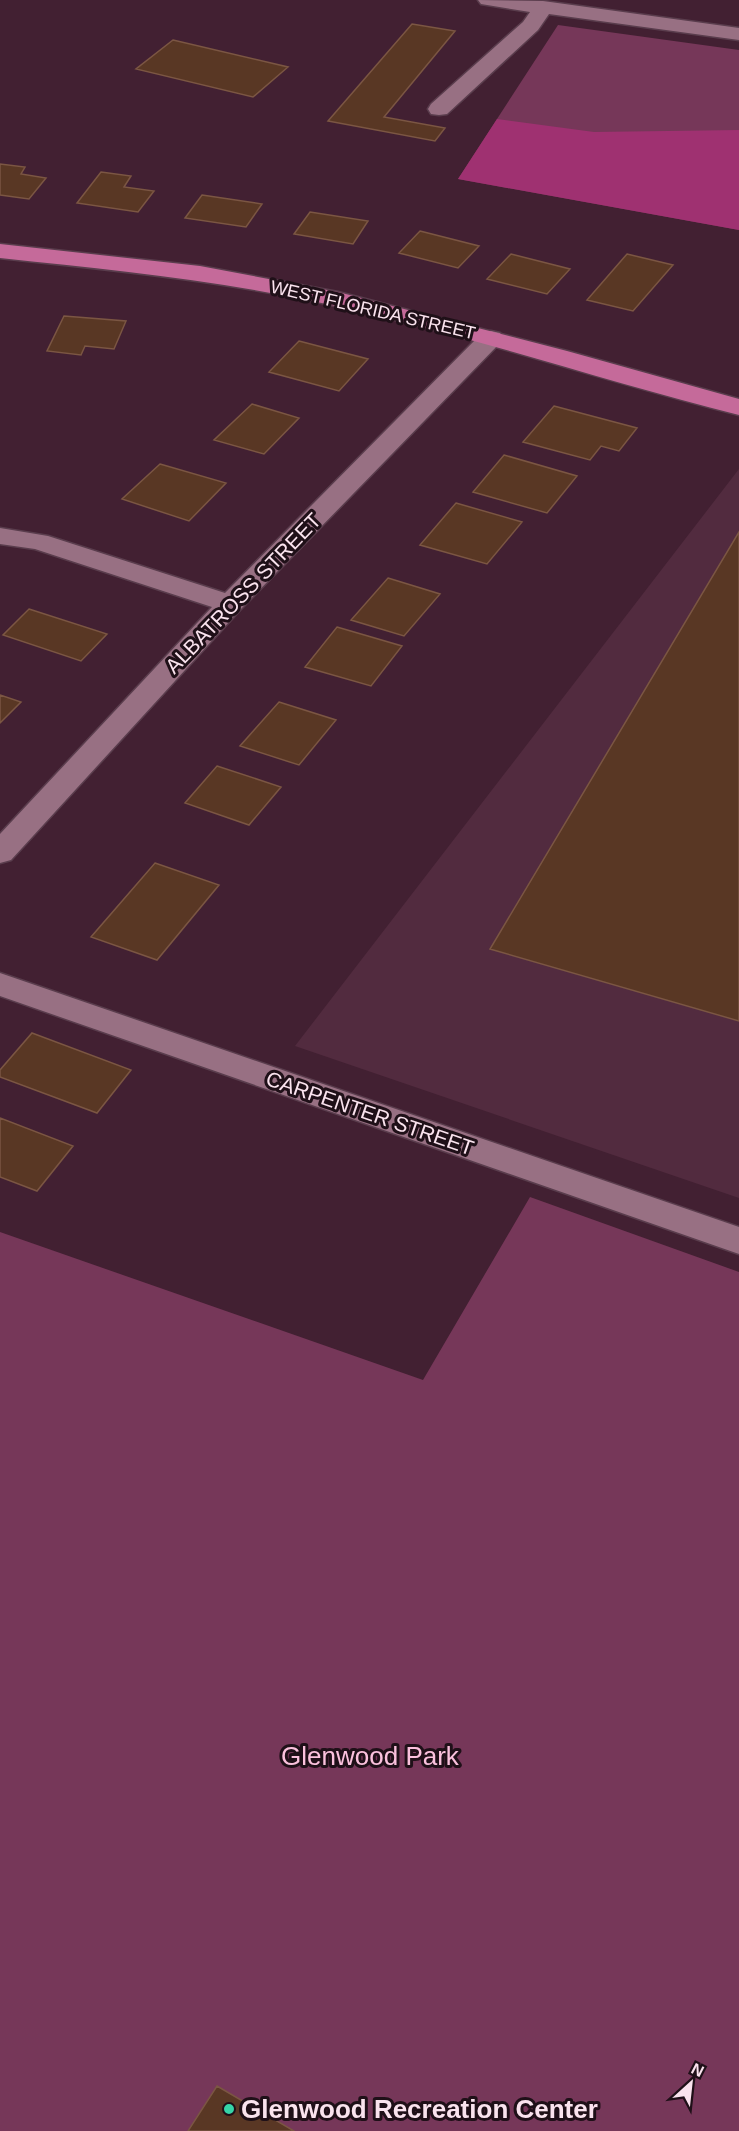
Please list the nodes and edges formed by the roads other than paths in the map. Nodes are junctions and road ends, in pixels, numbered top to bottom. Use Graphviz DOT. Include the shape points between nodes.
graph roads {
  1 [pos="488,0"];
  2 [pos="543,8"];
  3 [pos="739,34"];
  4 [pos="439,109"];
  5 [pos="0,251"];
  6 [pos="491,338"];
  7 [pos="739,407"];
  8 [pos="0,536"];
  9 [pos="230,604"];
  10 [pos="0,853"];
  11 [pos="0,984"];
  12 [pos="739,1240"];
  1 -- 2 [label="street"];
  2 -- 3 [label="street"];
  2 -- 4 [label="street" via="531,26"];
  5 -- 6 [label="main road, WEST FLORIDA STREET" via="244,280"];
  6 -- 7 [label="main road, WEST FLORIDA STREET"];
  6 -- 9 [label="street, ALBATROSS STREET"];
  8 -- 9 [label="street" via="39,542"];
  9 -- 10 [label="street, ALBATROSS STREET"];
  11 -- 12 [label="street, CARPENTER STREET"];
}
